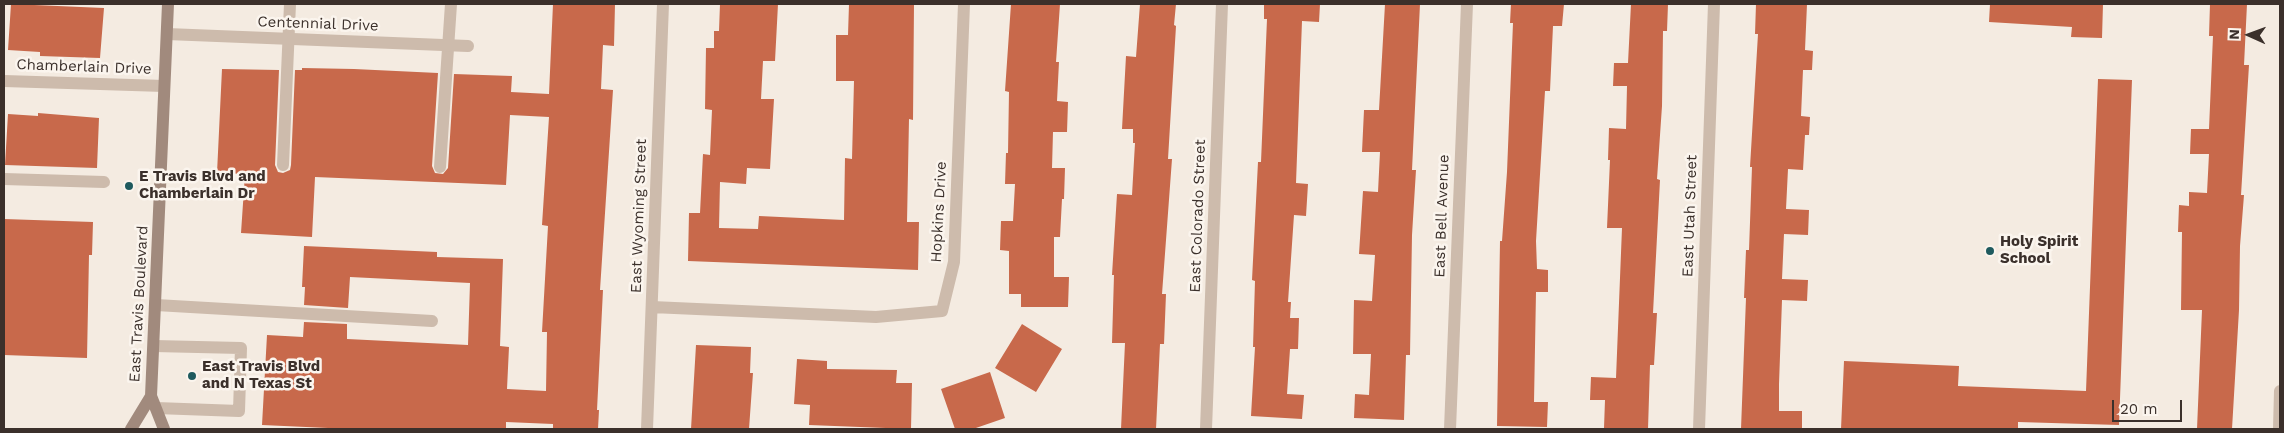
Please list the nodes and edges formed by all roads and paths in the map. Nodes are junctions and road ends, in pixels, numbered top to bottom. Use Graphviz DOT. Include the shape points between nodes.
graph roads {
  1 [pos="168,4"];
  2 [pos="290,4"];
  3 [pos="451,4"];
  4 [pos="663,4"];
  5 [pos="964,4"];
  6 [pos="1222,4"];
  7 [pos="1467,4"];
  8 [pos="1714,4"];
  9 [pos="167,34"];
  10 [pos="288,39"];
  11 [pos="449,45"];
  12 [pos="468,46"];
  13 [pos="4,81"];
  14 [pos="164,86"];
  15 [pos="283,165"];
  16 [pos="440,167"];
  17 [pos="4,179"];
  18 [pos="104,182"];
  19 [pos="156,305"];
  20 [pos="652,307"];
  21 [pos="432,322"];
  22 [pos="154,346"];
  23 [pos="2280,391"];
  24 [pos="154,402"];
  25 [pos="131,429"];
  26 [pos="164,429"];
  27 [pos="647,429"];
  28 [pos="1206,429"];
  29 [pos="1450,429"];
  30 [pos="1699,429"];
  31 [pos="2279,429"];
  1 -- 9 [label="main road, East Travis Boulevard"];
  2 -- 10 [label="street"];
  3 -- 11 [label="street"];
  4 -- 20 [label="street, East Wyoming Street"];
  5 -- 20 [label="street, Hopkins Drive" via="954,262 942,311 876,317"];
  6 -- 28 [label="street, East Colorado Street"];
  7 -- 29 [label="street, East Bell Avenue"];
  8 -- 30 [label="street, East Utah Street"];
  9 -- 10 [label="street, Centennial Drive"];
  9 -- 14 [label="main road, East Travis Boulevard"];
  10 -- 11 [label="street, Centennial Drive"];
  10 -- 15 [label="street"];
  11 -- 12 [label="street, Centennial Drive"];
  11 -- 16 [label="street"];
  13 -- 14 [label="street, Chamberlain Drive"];
  14 -- 19 [label="main road, East Travis Boulevard"];
  17 -- 18 [label="street"];
  19 -- 21 [label="street"];
  19 -- 22 [label="main road, East Travis Boulevard"];
  20 -- 27 [label="street, East Wyoming Street"];
  22 -- 24 [label="main road, East Travis Boulevard"];
  22 -- 24 [label="street" via="241,348 240,411"];
  23 -- 31 [label="street"];
  24 -- 25 [label="main road, East Travis Boulevard"];
  24 -- 26 [label="main road, East Travis Boulevard"];
}
